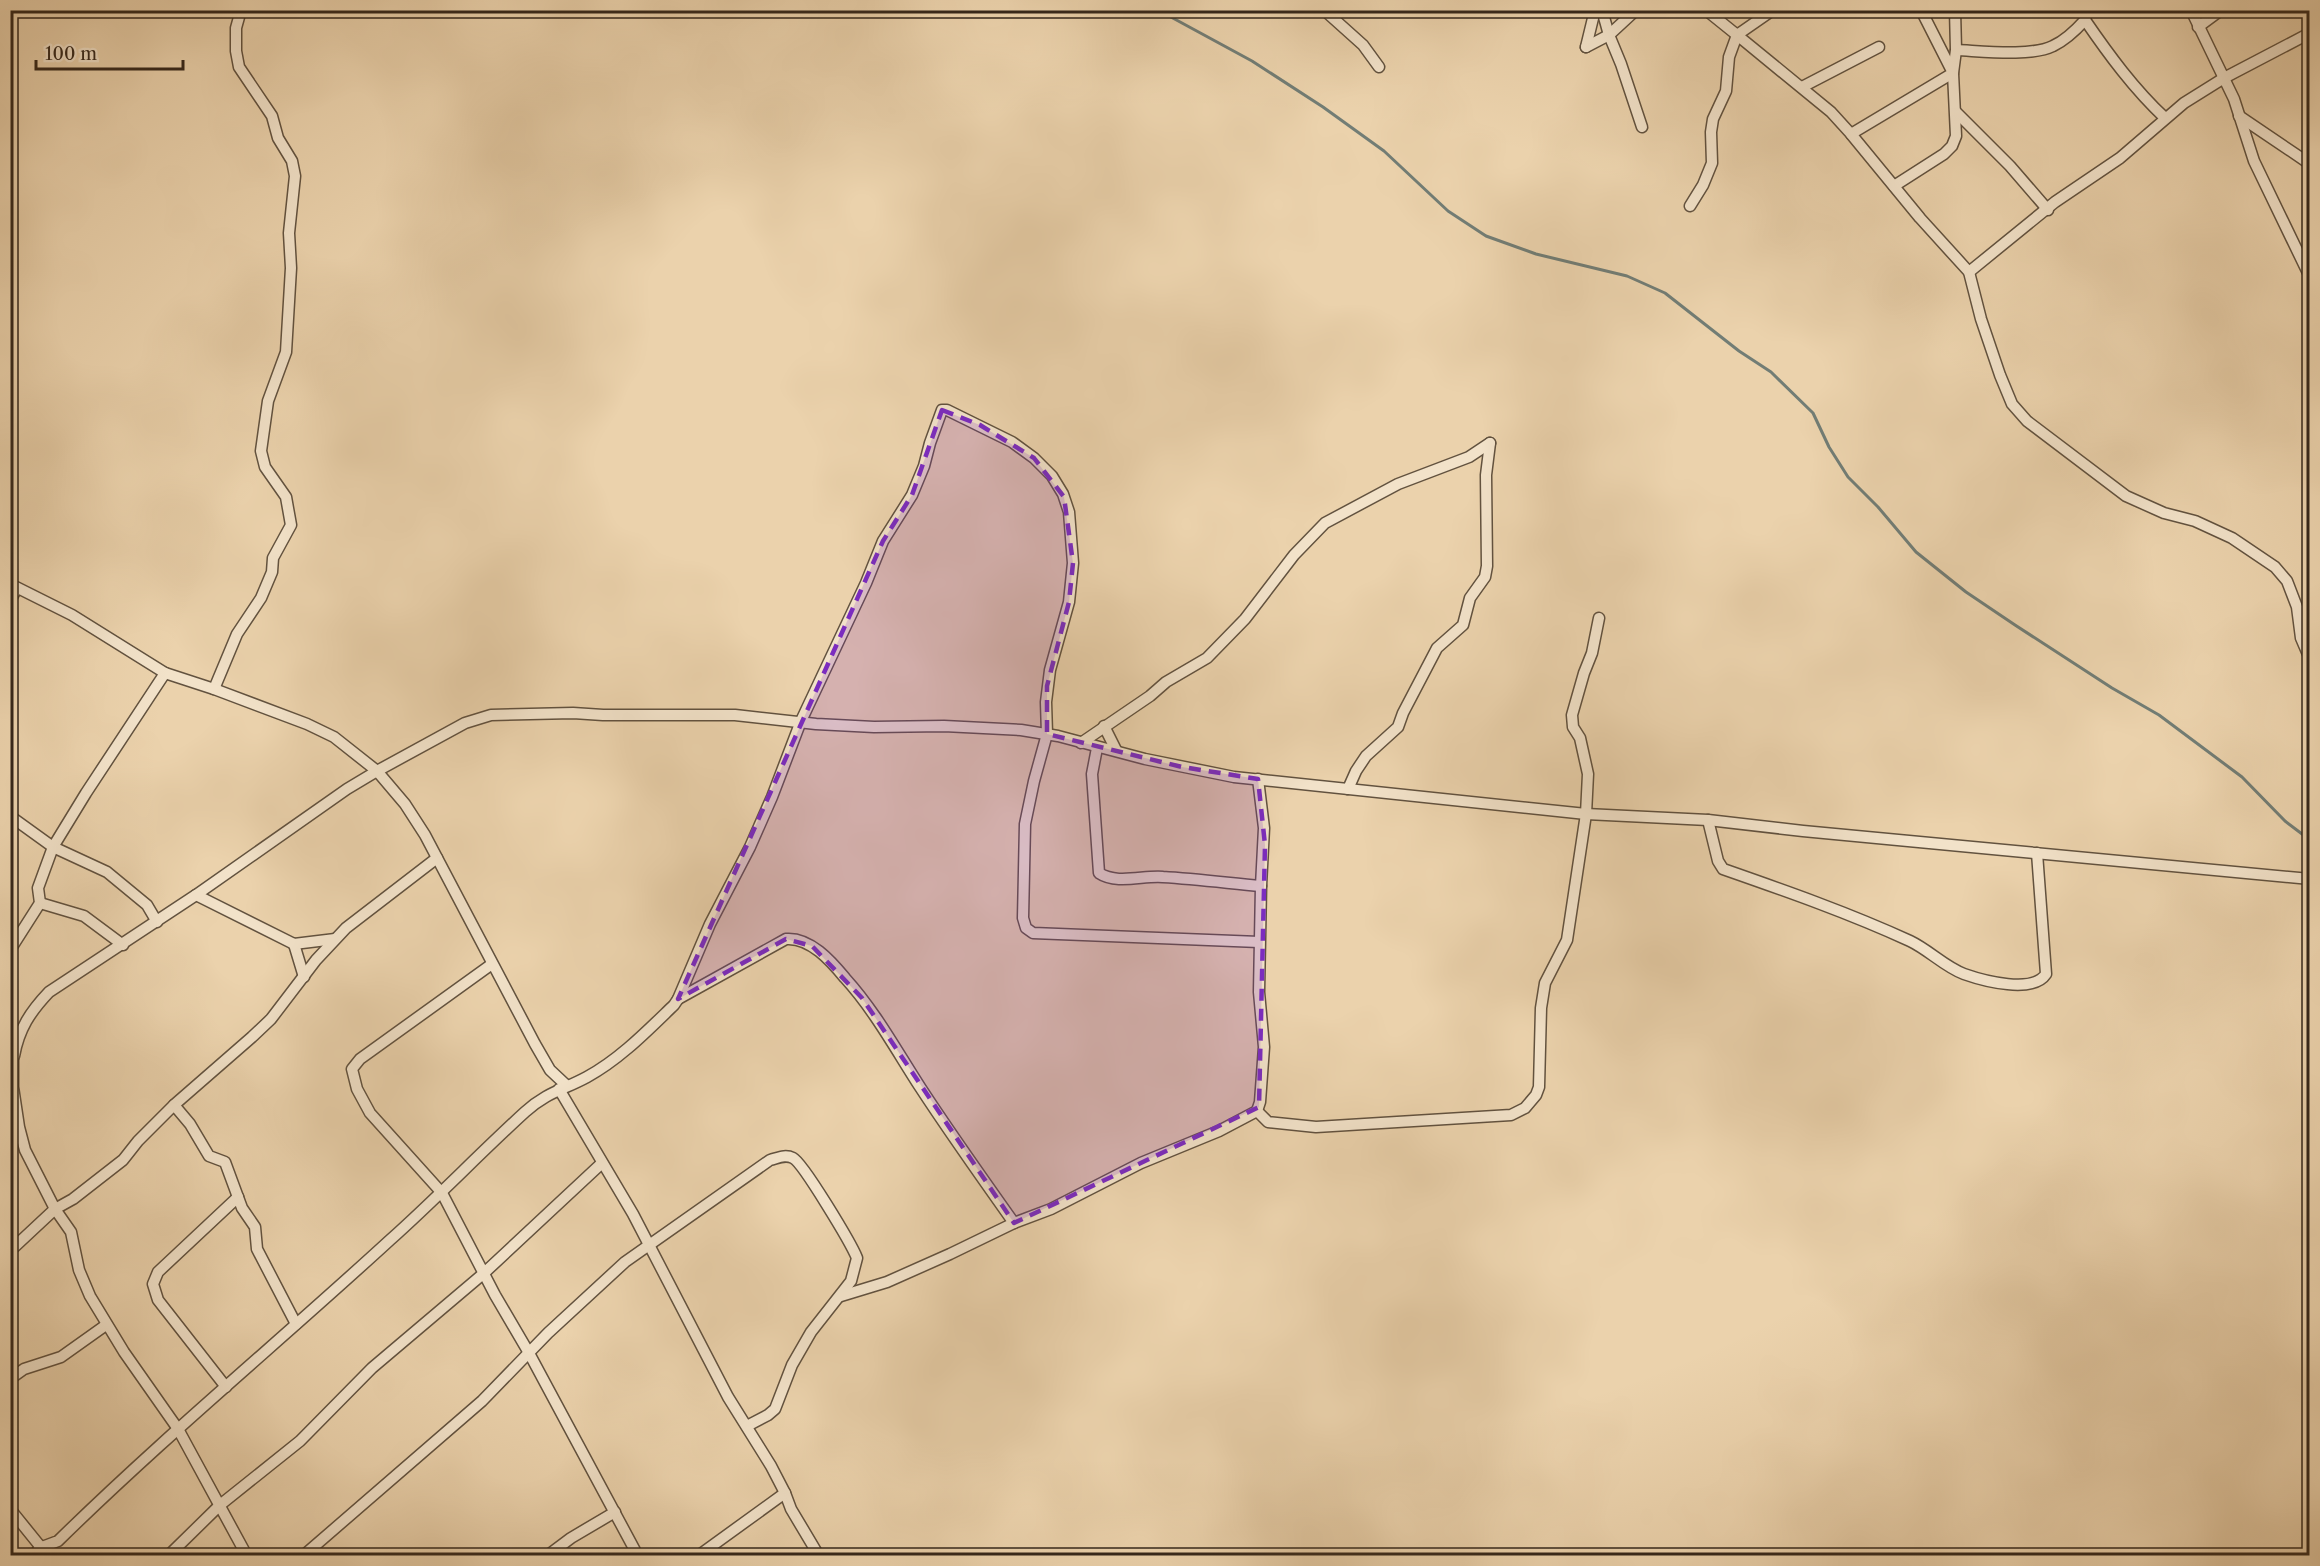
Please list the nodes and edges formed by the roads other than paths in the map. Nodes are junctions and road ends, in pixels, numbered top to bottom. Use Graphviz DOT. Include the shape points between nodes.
graph roads {
  1 [pos="241,10"];
  2 [pos="1323,10"];
  3 [pos="1595,10"];
  4 [pos="1602,10"];
  5 [pos="1636,10"];
  6 [pos="1706,10"];
  7 [pos="1727,10"];
  8 [pos="1773,10"];
  9 [pos="1921,10"];
  10 [pos="1955,10"];
  11 [pos="2191,10"];
  12 [pos="2221,10"];
  13 [pos="2086,15"];
  14 [pos="1720,21"];
  15 [pos="2198,27"];
  16 [pos="2310,33"];
  17 [pos="1609,35"];
  18 [pos="1737,35"];
  19 [pos="1879,47"];
  20 [pos="1956,50"];
  21 [pos="1379,67"];
  22 [pos="1953,73"];
  23 [pos="2224,78"];
  24 [pos="1802,87"];
  25 [pos="1956,112"];
  26 [pos="2239,116"];
  27 [pos="2165,118"];
  28 [pos="1642,127"];
  29 [pos="1851,134"];
  30 [pos="2310,164"];
  31 [pos="1894,186"];
  32 [pos="1690,206"];
  33 [pos="2048,210"];
  34 [pos="1969,272"];
  35 [pos="2309,277"];
  36 [pos="14,586"];
  37 [pos="10,601"];
  38 [pos="1599,618"];
  39 [pos="2310,659"];
  40 [pos="165,673"];
  41 [pos="214,689"];
  42 [pos="801,721"];
  43 [pos="1104,726"];
  44 [pos="1047,734"];
  45 [pos="1081,743"];
  46 [pos="1097,748"];
  47 [pos="1116,750"];
  48 [pos="377,771"];
  49 [pos="1258,779"];
  50 [pos="1348,789"];
  51 [pos="1586,814"];
  52 [pos="10,816"];
  53 [pos="1708,820"];
  54 [pos="54,847"];
  55 [pos="2037,853"];
  56 [pos="437,858"];
  57 [pos="2310,879"];
  58 [pos="1261,886"];
  59 [pos="196,895"];
  60 [pos="40,903"];
  61 [pos="147,905"];
  62 [pos="173,910"];
  63 [pos="157,922"];
  64 [pos="335,939"];
  65 [pos="1259,942"];
  66 [pos="294,944"];
  67 [pos="123,945"];
  68 [pos="10,950"];
  69 [pos="492,964"];
  70 [pos="304,977"];
  71 [pos="678,999"];
  72 [pos="10,1039"];
  73 [pos="14,1056"];
  74 [pos="550,1070"];
  75 [pos="563,1087"];
  76 [pos="547,1094"];
  77 [pos="174,1105"];
  78 [pos="1257,1111"];
  79 [pos="602,1163"];
  80 [pos="442,1192"];
  81 [pos="238,1197"];
  82 [pos="55,1209"];
  83 [pos="1014,1223"];
  84 [pos="649,1243"];
  85 [pos="10,1251"];
  86 [pos="483,1274"];
  87 [pos="841,1296"];
  88 [pos="106,1324"];
  89 [pos="296,1324"];
  90 [pos="529,1353"];
  91 [pos="10,1379"];
  92 [pos="226,1387"];
  93 [pos="747,1426"];
  94 [pos="178,1429"];
  95 [pos="785,1493"];
  96 [pos="220,1505"];
  97 [pos="10,1509"];
  98 [pos="615,1512"];
  99 [pos="45,1551"];
  100 [pos="32,1556"];
  101 [pos="168,1556"];
  102 [pos="246,1556"];
  103 [pos="303,1556"];
  104 [pos="547,1556"];
  105 [pos="638,1556"];
  106 [pos="698,1556"];
  107 [pos="819,1556"];
  1 -- 41 [label="street" via="236,28 239,67 272,116 295,176 286,352 272,386 261,451 265,467 286,496 291,525 273,558 272,572 261,598 237,634"];
  2 -- 21 [label="street" via="1363,45"];
  3 -- 17 [label="street" via="1586,47"];
  4 -- 17 [label="street"];
  5 -- 17 [label="street"];
  6 -- 14 [label="street"];
  7 -- 14 [label="street"];
  8 -- 18 [label="street"];
  9 -- 22 [label="street"];
  10 -- 20 [label="street"];
  11 -- 15 [label="street"];
  12 -- 15 [label="street"];
  13 -- 20 [label="street" via="2065,38 2046,49"];
  13 -- 27 [label="street" via="2127,78"];
  14 -- 18 [label="street"];
  15 -- 23 [label="street"];
  16 -- 23 [label="street"];
  17 -- 28 [label="street"];
  18 -- 24 [label="street"];
  18 -- 32 [label="street" via="1729,57 1726,91 1713,119 1712,163"];
  19 -- 24 [label="street"];
  20 -- 22 [label="street"];
  22 -- 25 [label="street"];
  22 -- 29 [label="street"];
  23 -- 26 [label="street"];
  23 -- 27 [label="street"];
  24 -- 29 [label="street"];
  25 -- 31 [label="street" via="1952,146"];
  25 -- 33 [label="street"];
  26 -- 30 [label="street"];
  26 -- 35 [label="street" via="2254,161"];
  27 -- 33 [label="street" via="2120,158"];
  29 -- 31 [label="street"];
  31 -- 34 [label="street"];
  33 -- 34 [label="street"];
  34 -- 39 [label="street" via="2012,404 2035,427 2126,495 2232,538 2275,567 2287,581 2297,607 2301,638"];
  36 -- 37 [label="street"];
  36 -- 40 [label="street" via="72,615"];
  38 -- 51 [label="street" via="1597,638 1572,715 1587,764"];
  40 -- 41 [label="street"];
  40 -- 54 [label="street"];
  41 -- 48 [label="street" via="323,731"];
  42 -- 44 [label="street"];
  42 -- 44 [label="street" via="883,541 912,495 940,413 946,410 1012,442 1034,458 1052,476 1069,512 1073,563 1069,602 1047,686"];
  42 -- 48 [label="street" via="735,715 491,715 465,723"];
  42 -- 71 [label="street" via="750,848 710,924"];
  43 -- 45 [label="street"];
  43 -- 47 [label="street"];
  43 -- 50 [label="street" via="1207,658 1325,523 1398,484 1469,457 1490,443 1485,577 1470,598 1463,625 1437,648 1398,726 1366,756"];
  44 -- 45 [label="street"];
  44 -- 65 [label="street" via="1025,824 1026,928 1033,933"];
  45 -- 46 [label="street"];
  46 -- 47 [label="street"];
  46 -- 58 [label="street" via="1092,774 1099,873 1106,877 1160,876"];
  47 -- 49 [label="street" via="1182,767"];
  48 -- 56 [label="street" via="405,804"];
  48 -- 59 [label="street"];
  49 -- 50 [label="street"];
  49 -- 58 [label="street" via="1264,828"];
  50 -- 51 [label="street"];
  51 -- 53 [label="street"];
  51 -- 78 [label="street" via="1567,940 1545,983 1539,1087 1525,1108 1494,1117 1316,1127 1268,1122"];
  52 -- 54 [label="street"];
  53 -- 55 [label="street"];
  53 -- 55 [label="street" via="1722,869 1838,910 1913,942 1962,973 2002,983 2033,984 2042,981 2046,974"];
  54 -- 60 [label="street" via="38,888"];
  54 -- 61 [label="street" via="106,872"];
  55 -- 57 [label="street"];
  56 -- 64 [label="street" via="354,920"];
  56 -- 69 [label="street"];
  58 -- 65 [label="street"];
  59 -- 62 [label="street"];
  59 -- 66 [label="street"];
  60 -- 67 [label="street" via="84,916"];
  60 -- 68 [label="street"];
  61 -- 62 [label="street"];
  61 -- 63 [label="street"];
  62 -- 63 [label="street"];
  63 -- 67 [label="street"];
  64 -- 66 [label="street"];
  64 -- 70 [label="street"];
  65 -- 78 [label="street" via="1264,1047"];
  66 -- 70 [label="street"];
  67 -- 73 [label="street" via="49,992 18,1034"];
  69 -- 74 [label="street"];
  69 -- 80 [label="street" via="360,1059 352,1069 370,1113"];
  70 -- 77 [label="street" via="258,1031"];
  71 -- 75 [label="street" via="614,1059"];
  71 -- 83 [label="street" via="786,939 797,938 812,946 862,998"];
  72 -- 73 [label="street"];
  73 -- 82 [label="street" via="13,1086 25,1150"];
  74 -- 75 [label="street"];
  74 -- 76 [label="street"];
  75 -- 76 [label="street"];
  75 -- 79 [label="street"];
  76 -- 80 [label="street"];
  77 -- 81 [label="street" via="209,1156 225,1162"];
  77 -- 82 [label="street" via="123,1160"];
  78 -- 83 [label="street"];
  79 -- 84 [label="street"];
  79 -- 86 [label="street"];
  80 -- 86 [label="street"];
  80 -- 89 [label="street"];
  81 -- 89 [label="street" via="255,1227 257,1249"];
  81 -- 92 [label="street" via="158,1272 153,1284 158,1300"];
  82 -- 85 [label="street"];
  82 -- 88 [label="street" via="71,1232 81,1277"];
  83 -- 87 [label="street" via="887,1282"];
  84 -- 87 [label="street" via="770,1160 786,1155 796,1159 857,1258 851,1281"];
  84 -- 90 [label="street" via="603,1280"];
  84 -- 93 [label="street" via="691,1328"];
  86 -- 90 [label="street"];
  86 -- 96 [label="street" via="372,1368 300,1441"];
  87 -- 93 [label="street" via="810,1332 775,1408"];
  88 -- 91 [label="street" via="61,1357 24,1369"];
  88 -- 94 [label="street"];
  89 -- 92 [label="street"];
  90 -- 98 [label="street"];
  90 -- 103 [label="street" via="482,1401"];
  92 -- 94 [label="street"];
  93 -- 95 [label="street"];
  94 -- 96 [label="street"];
  94 -- 99 [label="street"];
  95 -- 106 [label="street"];
  95 -- 107 [label="street"];
  96 -- 101 [label="street"];
  96 -- 102 [label="street"];
  97 -- 99 [label="street"];
  98 -- 104 [label="street"];
  98 -- 105 [label="street"];
  99 -- 100 [label="street"];
}
